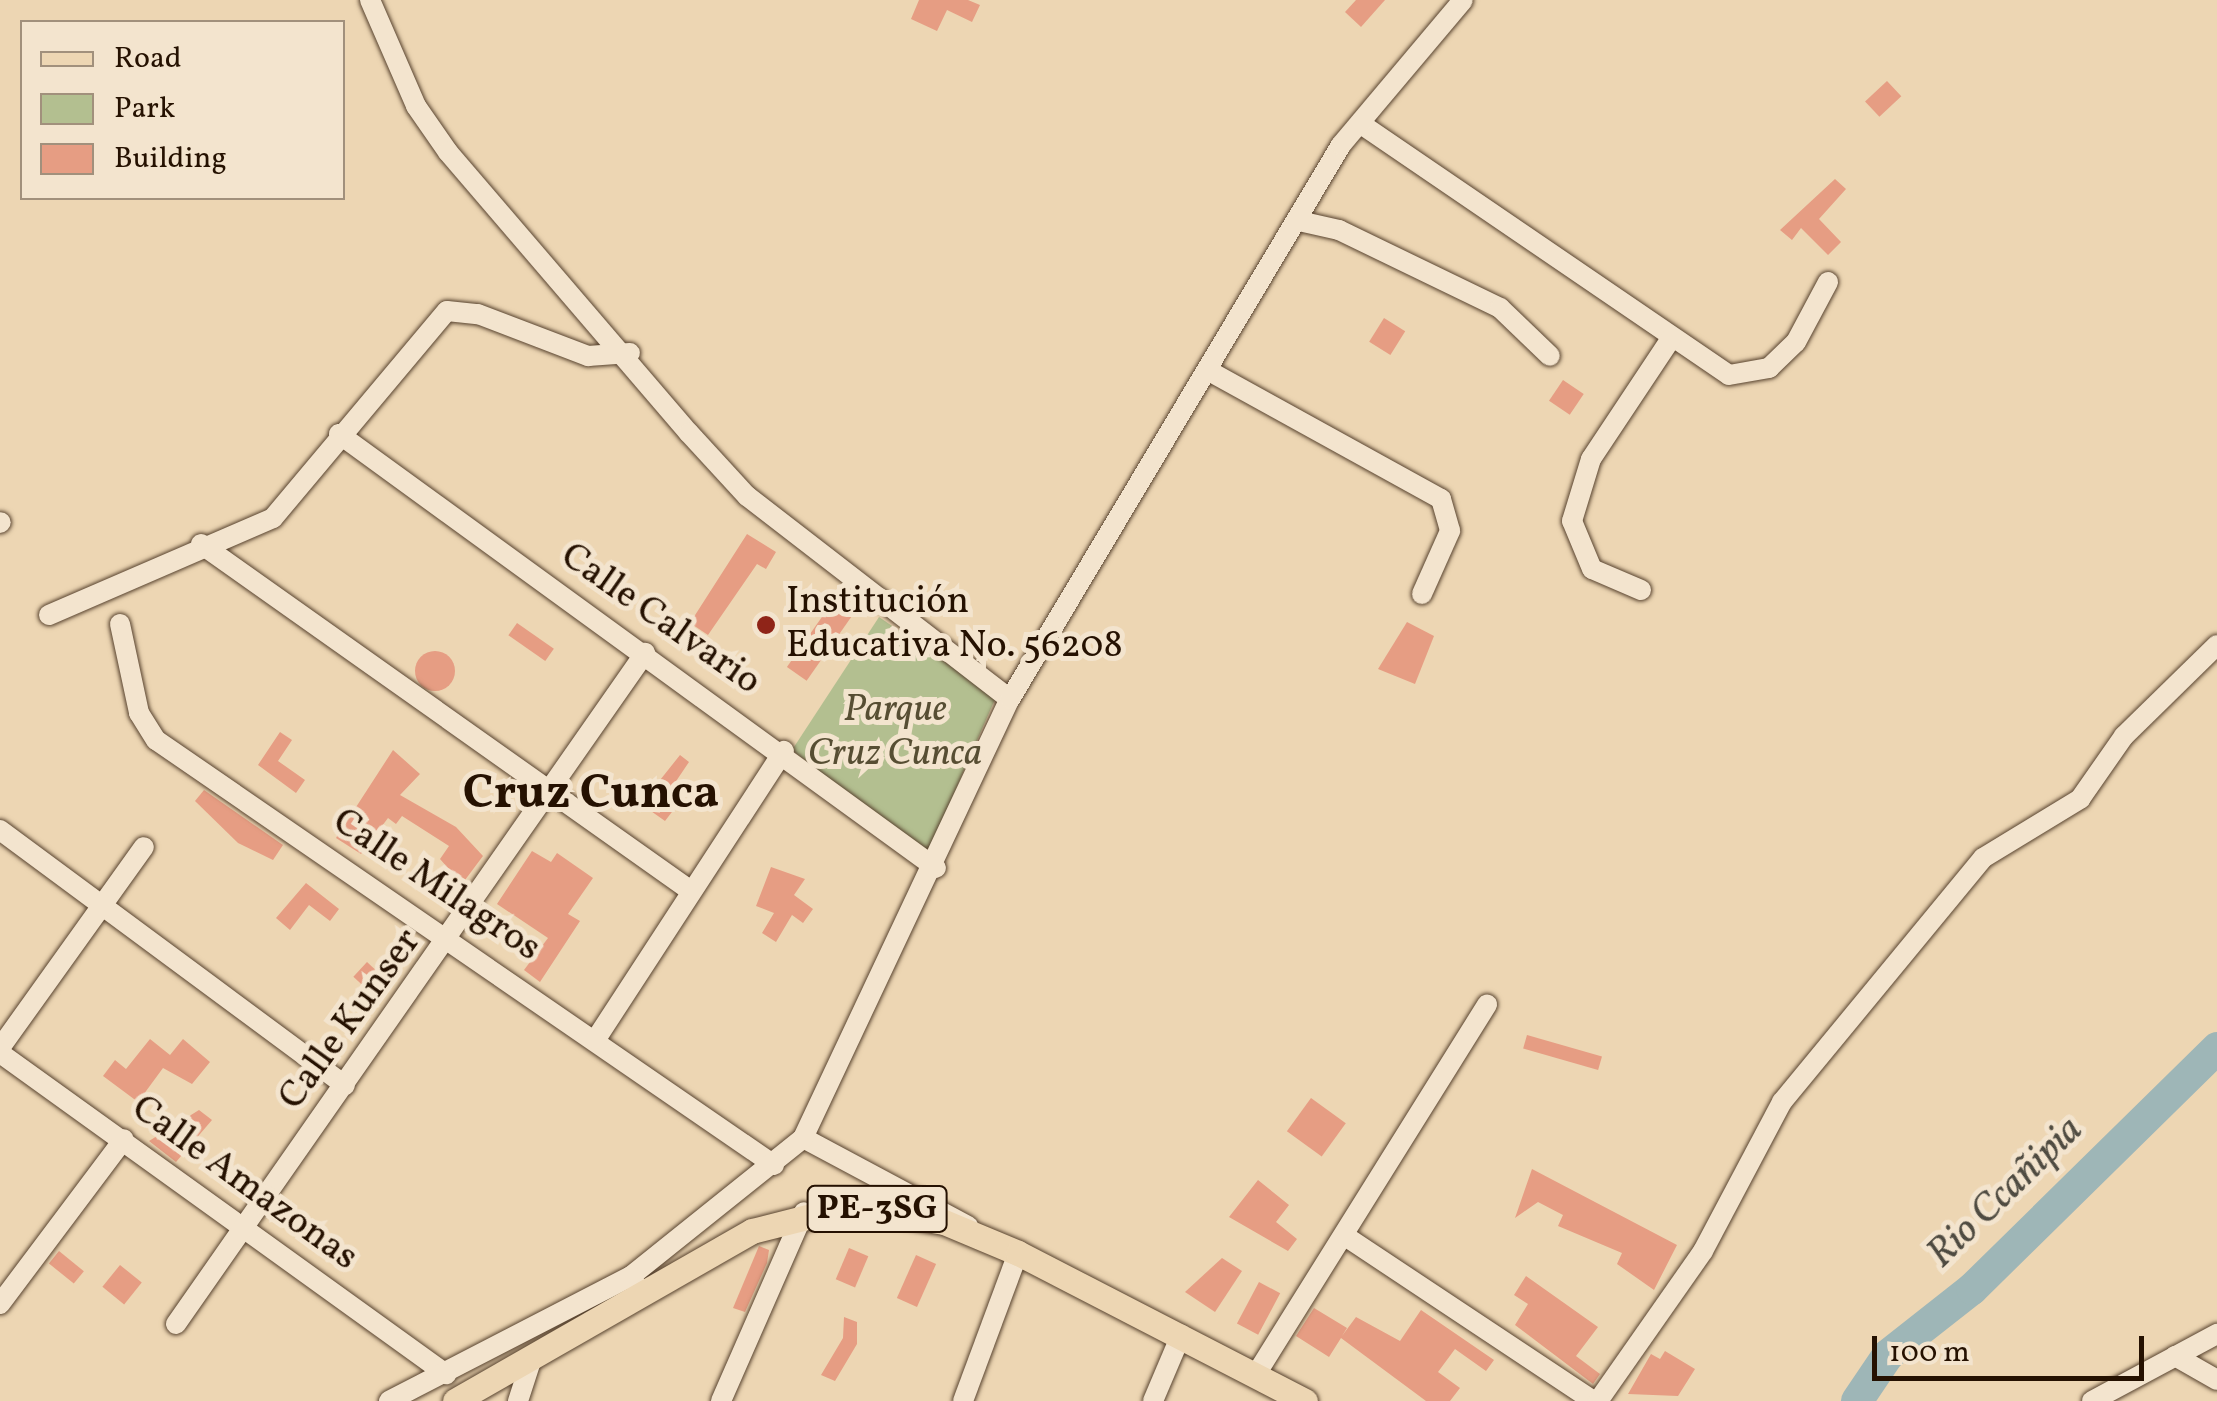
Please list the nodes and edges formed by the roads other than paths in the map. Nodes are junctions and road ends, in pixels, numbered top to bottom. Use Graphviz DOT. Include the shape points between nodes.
graph roads {
  1 [pos="370,0"];
  2 [pos="1462,0"];
  3 [pos="1361,124"];
  4 [pos="1299,221"];
  5 [pos="1828,282"];
  6 [pos="1672,337"];
  7 [pos="630,353"];
  8 [pos="1550,356"];
  9 [pos="1209,372"];
  10 [pos="339,434"];
  11 [pos="200,544"];
  12 [pos="1640,590"];
  13 [pos="1422,594"];
  14 [pos="49,615"];
  15 [pos="120,624"];
  16 [pos="2217,646"];
  17 [pos="646,653"];
  18 [pos="1010,699"];
  19 [pos="784,750"];
  20 [pos="549,792"];
  21 [pos="0,830"];
  22 [pos="144,847"];
  23 [pos="936,868"];
  24 [pos="691,891"];
  25 [pos="101,908"];
  26 [pos="454,938"];
  27 [pos="1487,1005"];
  28 [pos="596,1039"];
  29 [pos="0,1051"];
  30 [pos="345,1085"];
  31 [pos="803,1138"];
  32 [pos="124,1139"];
  33 [pos="774,1165"];
  34 [pos="804,1212"];
  35 [pos="245,1229"];
  36 [pos="1345,1236"];
  37 [pos="984,1239"];
  38 [pos="1018,1253"];
  39 [pos="637,1286"];
  40 [pos="0,1304"];
  41 [pos="176,1324"];
  42 [pos="2217,1334"];
  43 [pos="1181,1335"];
  44 [pos="2175,1356"];
  45 [pos="530,1364"];
  46 [pos="446,1374"];
  47 [pos="1255,1376"];
  48 [pos="966,1379"];
  49 [pos="2217,1380"];
  50 [pos="389,1401"];
  51 [pos="456,1401"];
  52 [pos="518,1401"];
  53 [pos="722,1401"];
  54 [pos="947,1401"];
  55 [pos="963,1401"];
  56 [pos="1153,1401"];
  57 [pos="1304,1401"];
  58 [pos="1596,1401"];
  59 [pos="2092,1401"];
  1 -- 7 [label="street" via="416,106 448,152"];
  2 -- 3 [label="street"];
  3 -- 4 [label="street"];
  3 -- 6 [label="street"];
  4 -- 8 [label="street" via="1485,300"];
  4 -- 9 [label="street"];
  5 -- 6 [label="street" via="1796,342 1748,376 1715,370"];
  6 -- 12 [label="street" via="1591,459 1572,521 1592,569"];
  7 -- 10 [label="street" via="588,356 478,314 446,311"];
  7 -- 18 [label="street" via="747,496"];
  9 -- 13 [label="street" via="1441,499 1450,531"];
  9 -- 18 [label="street"];
  10 -- 11 [label="street" via="273,518"];
  10 -- 17 [label="street, Calle Calvario"];
  11 -- 14 [label="street"];
  11 -- 20 [label="street"];
  15 -- 26 [label="street, Calle Milagros" via="139,713 156,740"];
  16 -- 58 [label="street" via="2124,736 2080,799 1984,858 1782,1102 1703,1252"];
  17 -- 19 [label="street, Calle Calvario"];
  17 -- 20 [label="street, Calle Kunser"];
  18 -- 23 [label="street"];
  19 -- 23 [label="street, Calle Calvario"];
  19 -- 24 [label="street"];
  20 -- 24 [label="street"];
  20 -- 26 [label="street, Calle Kunser"];
  21 -- 25 [label="street"];
  22 -- 25 [label="street"];
  23 -- 31 [label="street"];
  24 -- 28 [label="street"];
  25 -- 29 [label="street"];
  25 -- 30 [label="street"];
  26 -- 28 [label="street, Calle Milagros"];
  26 -- 30 [label="street, Calle Kunser"];
  27 -- 36 [label="street"];
  28 -- 33 [label="street, Calle Milagros"];
  29 -- 32 [label="street, Calle Amazonas"];
  30 -- 35 [label="street, Calle Kunser"];
  31 -- 33 [label="street"];
  31 -- 37 [label="street" via="941,1204"];
  32 -- 35 [label="street, Calle Amazonas"];
  32 -- 40 [label="street"];
  33 -- 39 [label="street"];
  34 -- 37 [label="main road, PE-3SG" via="876,1209"];
  34 -- 39 [label="main road, PE-3SG"];
  34 -- 53 [label="street"];
  35 -- 41 [label="street, Calle Kunser"];
  35 -- 46 [label="street, Calle Amazonas"];
  36 -- 47 [label="street"];
  36 -- 58 [label="street"];
  37 -- 38 [label="main road, PE-3SG"];
  38 -- 43 [label="main road, PE-3SG"];
  38 -- 48 [label="street"];
  39 -- 45 [label="main road, PE-3SG"];
  39 -- 46 [label="street"];
  42 -- 44 [label="street"];
  43 -- 47 [label="main road, PE-3SG"];
  43 -- 56 [label="street"];
  44 -- 49 [label="street"];
  44 -- 59 [label="street"];
  45 -- 51 [label="main road, PE-3SG"];
  45 -- 52 [label="street"];
  46 -- 50 [label="street"];
  47 -- 57 [label="main road, PE-3SG"];
  48 -- 54 [label="street"];
  48 -- 55 [label="street"];
}
